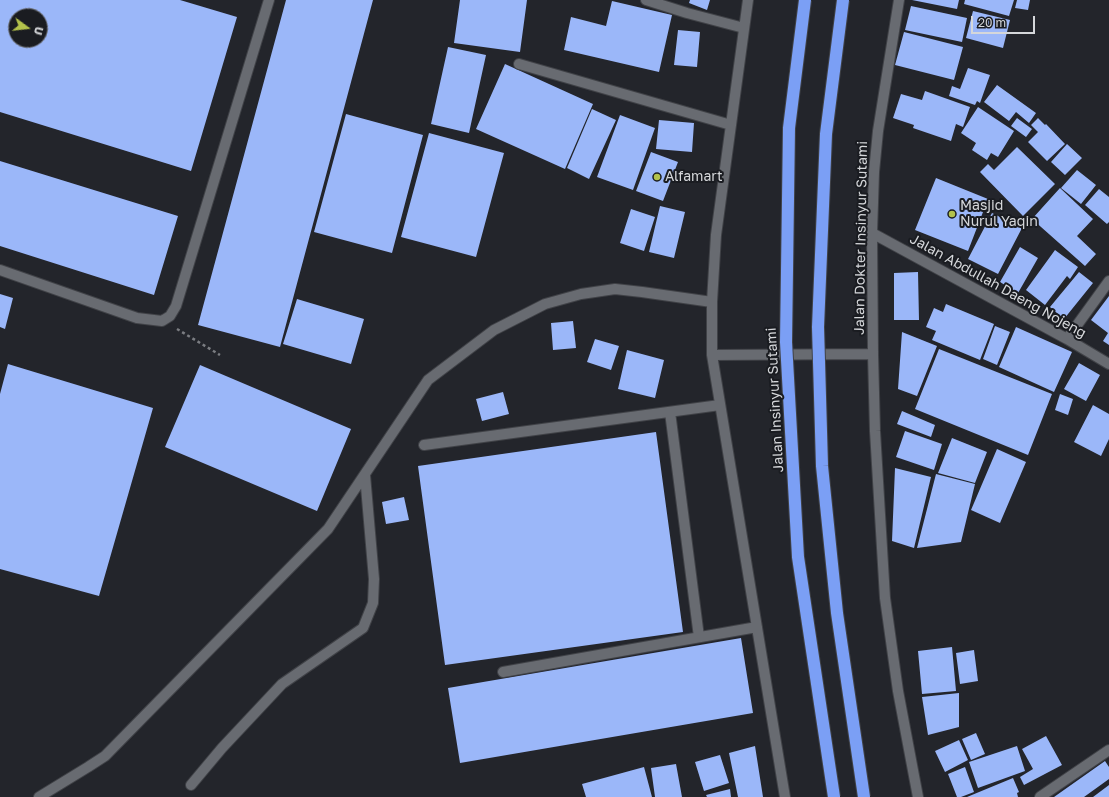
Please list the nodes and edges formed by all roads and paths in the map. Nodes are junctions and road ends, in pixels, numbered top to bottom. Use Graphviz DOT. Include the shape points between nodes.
graph roads {
  1 [pos="269,0"];
  2 [pos="646,0"];
  3 [pos="748,0"];
  4 [pos="805,0"];
  5 [pos="843,0"];
  6 [pos="899,0"];
  7 [pos="744,28"];
  8 [pos="519,64"];
  9 [pos="731,125"];
  10 [pos="872,233"];
  11 [pos="0,270"];
  12 [pos="1109,281"];
  13 [pos="712,302"];
  14 [pos="162,321"];
  15 [pos="1067,338"];
  16 [pos="873,354"];
  17 [pos="220,355"];
  18 [pos="712,355"];
  19 [pos="1109,364"];
  20 [pos="720,405"];
  21 [pos="670,412"];
  22 [pos="424,445"];
  23 [pos="365,475"];
  24 [pos="757,628"];
  25 [pos="699,637"];
  26 [pos="503,672"];
  27 [pos="1109,750"];
  28 [pos="191,785"];
  29 [pos="38,797"];
  30 [pos="785,797"];
  31 [pos="834,797"];
  32 [pos="864,797"];
  33 [pos="918,797"];
  34 [pos="1040,797"];
  1 -- 14 [label="street" via="176,306 170,316"];
  2 -- 7 [label="street"];
  3 -- 7 [label="street"];
  4 -- 31 [label="highway, Jalan Insinyur Sutami, bridge" via="789,128 786,342 798,557"];
  5 -- 32 [label="highway, bridge" via="826,134 818,327 822,466 837,613"];
  6 -- 10 [label="street, Jalan Dokter Insinyur Sutami" via="878,131"];
  7 -- 9 [label="street"];
  8 -- 9 [label="street"];
  9 -- 13 [label="street" via="716,235"];
  10 -- 15 [label="street, Jalan Abdullah Daeng Nojeng"];
  10 -- 16 [label="street, Jalan Dokter Insinyur Sutami"];
  11 -- 14 [label="street" via="137,318"];
  12 -- 15 [label="street"];
  13 -- 18 [label="street"];
  13 -- 23 [label="street" via="615,290 580,294 545,304 494,330 428,380"];
  14 -- 17 [label="path"];
  15 -- 19 [label="street, Jalan Abdullah Daeng Nojeng"];
  16 -- 18 [label="street"];
  16 -- 33 [label="street, Jalan Dokter Insinyur Sutami" via="875,431 886,598 898,691"];
  18 -- 20 [label="street"];
  20 -- 21 [label="street"];
  20 -- 24 [label="street"];
  21 -- 22 [label="street"];
  21 -- 25 [label="street"];
  23 -- 28 [label="street" via="374,579 373,603 363,628 282,684"];
  23 -- 29 [label="street" via="328,528 119,742 88,767"];
  24 -- 25 [label="street"];
  24 -- 30 [label="street"];
  25 -- 26 [label="street"];
  27 -- 34 [label="street"];
}
